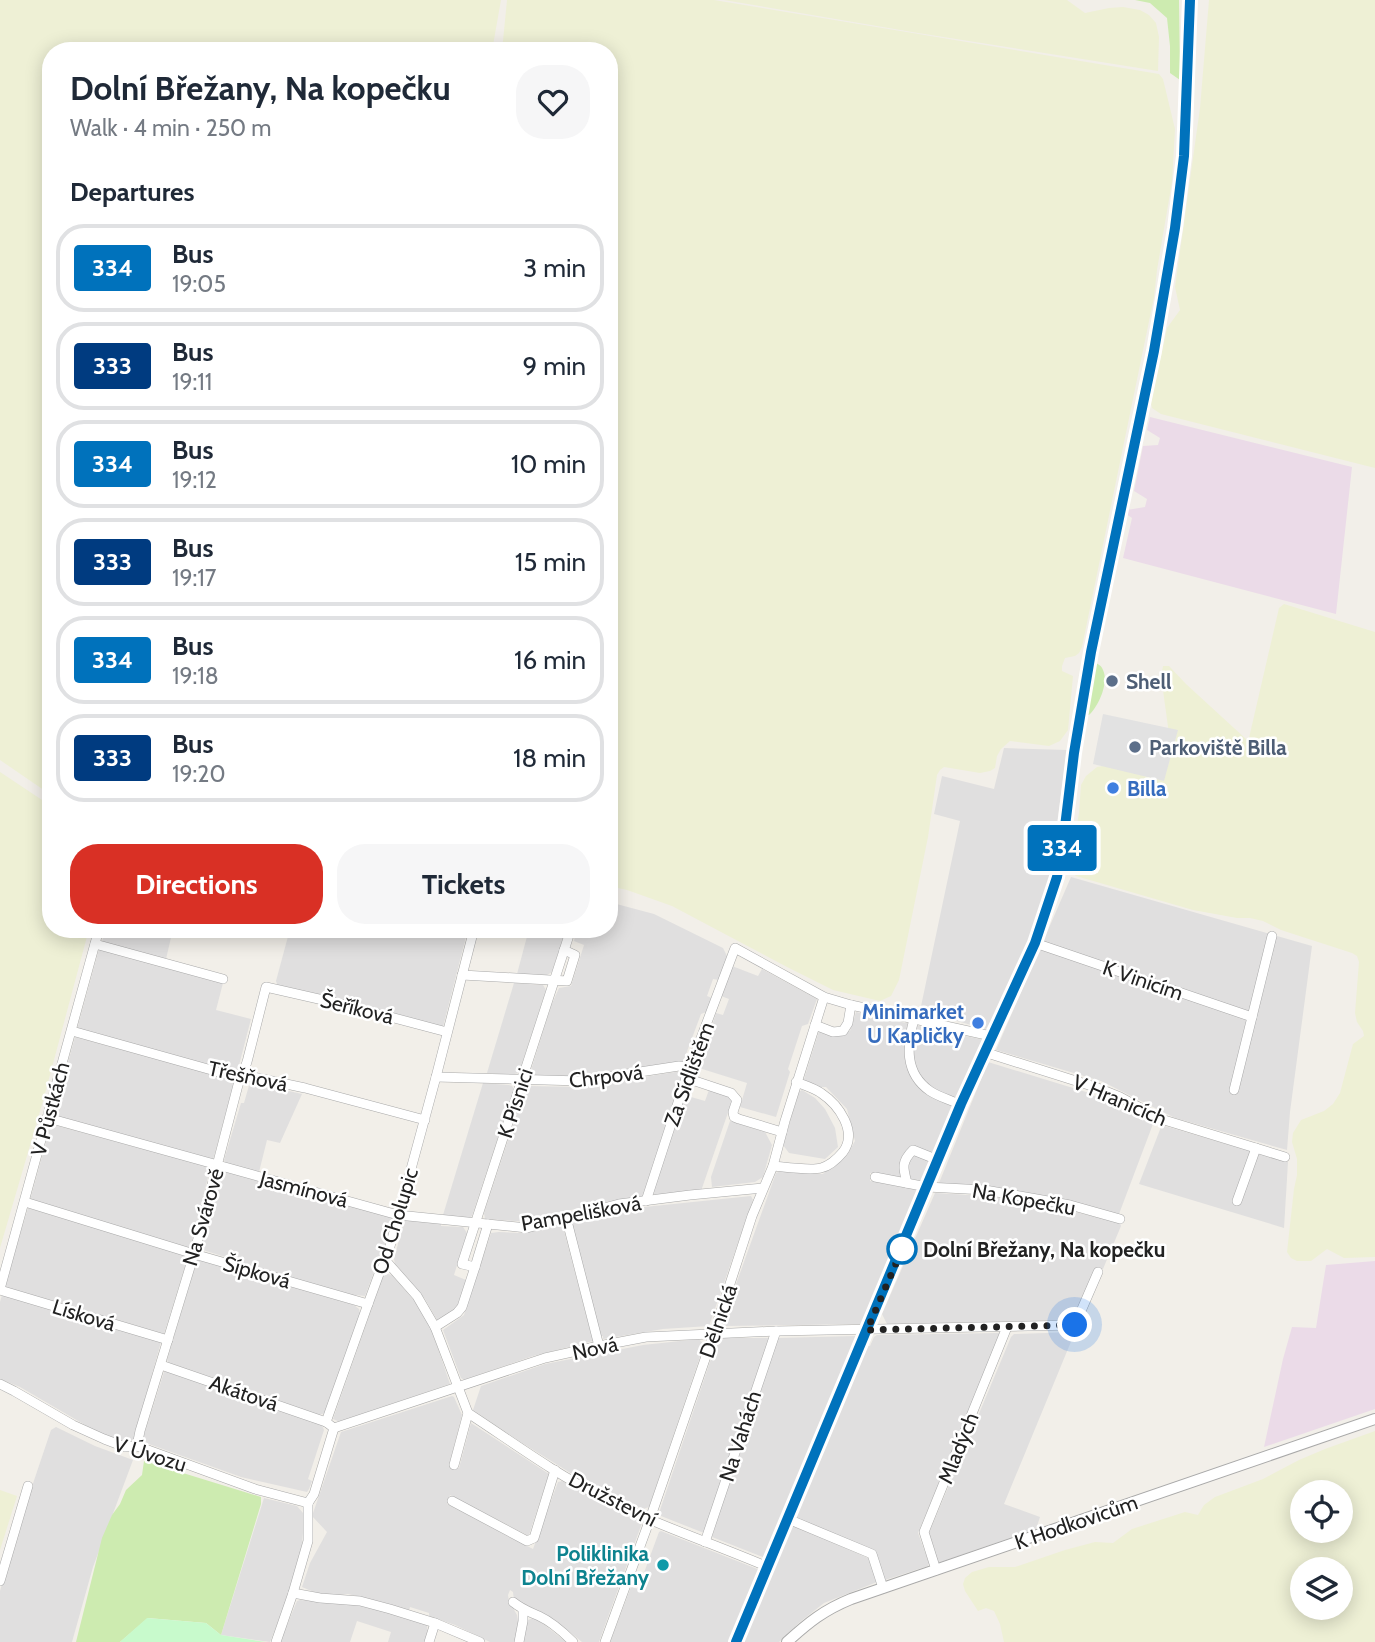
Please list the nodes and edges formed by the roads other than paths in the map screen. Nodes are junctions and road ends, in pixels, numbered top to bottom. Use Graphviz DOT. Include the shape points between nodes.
graph roads {
  1 [pos="1190,0"];
  2 [pos="1272,936"];
  3 [pos="97,938"];
  4 [pos="472,938"];
  5 [pos="568,938"];
  6 [pos="1035,943"];
  7 [pos="95,944"];
  8 [pos="462,975"];
  9 [pos="223,979"];
  10 [pos="555,981"];
  11 [pos="266,987"];
  12 [pos="824,997"];
  13 [pos="851,1005"];
  14 [pos="1252,1017"];
  15 [pos="914,1019"];
  16 [pos="815,1025"];
  17 [pos="72,1031"];
  18 [pos="447,1032"];
  19 [pos="991,1036"];
  20 [pos="984,1052"];
  21 [pos="691,1067"];
  22 [pos="242,1076"];
  23 [pos="436,1077"];
  24 [pos="686,1078"];
  25 [pos="523,1080"];
  26 [pos="796,1082"];
  27 [pos="1234,1090"];
  28 [pos="961,1104"];
  29 [pos="48,1118"];
  30 [pos="425,1120"];
  31 [pos="782,1132"];
  32 [pos="1256,1147"];
  33 [pos="1285,1157"];
  34 [pos="938,1160"];
  35 [pos="218,1165"];
  36 [pos="772,1166"];
  37 [pos="876,1177"];
  38 [pos="907,1183"];
  39 [pos="927,1187"];
  40 [pos="763,1188"];
  41 [pos="646,1201"];
  42 [pos="1237,1201"];
  43 [pos="25,1202"];
  44 [pos="398,1215"];
  45 [pos="566,1217"];
  46 [pos="1120,1219"];
  47 [pos="476,1223"];
  48 [pos="488,1224"];
  49 [pos="194,1254"];
  50 [pos="386,1261"];
  51 [pos="475,1267"];
  52 [pos="1098,1272"];
  53 [pos="0,1289"];
  54 [pos="368,1304"];
  55 [pos="435,1327"];
  56 [pos="1007,1327"];
  57 [pos="867,1330"];
  58 [pos="776,1331"];
  59 [pos="715,1333"];
  60 [pos="168,1340"];
  61 [pos="599,1346"];
  62 [pos="161,1365"];
  63 [pos="0,1384"];
  64 [pos="459,1387"];
  65 [pos="468,1412"];
  66 [pos="1375,1419"];
  67 [pos="330,1425"];
  68 [pos="137,1446"];
  69 [pos="454,1465"];
  70 [pos="555,1470"];
  71 [pos="28,1486"];
  72 [pos="452,1501"];
  73 [pos="308,1503"];
  74 [pos="650,1519"];
  75 [pos="788,1519"];
  76 [pos="705,1542"];
  77 [pos="768,1567"];
  78 [pos="936,1570"];
  79 [pos="0,1581"];
  80 [pos="883,1588"];
  81 [pos="293,1593"];
  82 [pos="513,1602"];
  83 [pos="523,1611"];
  84 [pos="435,1623"];
  85 [pos="276,1642"];
  86 [pos="429,1642"];
  87 [pos="480,1642"];
  88 [pos="519,1642"];
  89 [pos="573,1642"];
  90 [pos="605,1642"];
  91 [pos="736,1642"];
  92 [pos="787,1642"];
  1 -- 6 [label="street" via="1184,156 1170,262 1091,652 1057,877"];
  2 -- 14 [label="street"];
  3 -- 7 [label="street, V Půstkách"];
  4 -- 8 [label="street, Od Cholupic"];
  5 -- 10 [label="street, K Písnici"];
  6 -- 14 [label="street, K Vinicím"];
  6 -- 19 [label="street"];
  7 -- 9 [label="street"];
  7 -- 17 [label="street, V Půstkách"];
  8 -- 10 [label="street"];
  8 -- 18 [label="street, Od Cholupic"];
  10 -- 25 [label="street, K Písnici"];
  11 -- 18 [label="street, Šeříková"];
  11 -- 22 [label="street, Na Svárově"];
  12 -- 13 [label="street"];
  12 -- 16 [label="street, Dělnická"];
  12 -- 21 [label="street, Za Sídlištěm" via="735,948"];
  13 -- 15 [label="street"];
  13 -- 16 [label="street" via="843,1031"];
  14 -- 27 [label="street"];
  15 -- 19 [label="street"];
  15 -- 28 [label="street" via="908,1051 914,1071 930,1091"];
  16 -- 26 [label="street, Dělnická"];
  17 -- 22 [label="street, Třešňová"];
  17 -- 29 [label="street, V Půstkách"];
  18 -- 23 [label="street, Od Cholupic"];
  19 -- 20 [label="street"];
  20 -- 28 [label="street"];
  20 -- 32 [label="street, V Hranicích" via="1095,1087 1161,1119"];
  21 -- 24 [label="street, Za Sídlištěm"];
  21 -- 25 [label="street, Chrpová" via="581,1082"];
  22 -- 30 [label="street, Třešňová"];
  22 -- 35 [label="street, Na Svárově"];
  23 -- 25 [label="street, Chrpová"];
  23 -- 30 [label="street, Od Cholupic"];
  24 -- 31 [label="street" via="731,1093 737,1100 734,1117"];
  24 -- 41 [label="street, Za Sídlištěm"];
  25 -- 47 [label="street, K Písnici"];
  26 -- 31 [label="street, Dělnická"];
  26 -- 36 [label="street" via="820,1092 838,1108 849,1135 847,1145 821,1169"];
  28 -- 34 [label="street"];
  29 -- 35 [label="street, Jasmínová"];
  29 -- 43 [label="street, V Půstkách"];
  30 -- 44 [label="street, Od Cholupic"];
  31 -- 36 [label="street, Dělnická"];
  32 -- 33 [label="street, V Hranicích"];
  32 -- 42 [label="street"];
  34 -- 38 [label="street" via="913,1150 905,1158"];
  34 -- 39 [label="street"];
  35 -- 44 [label="street, Jasmínová"];
  35 -- 49 [label="street, Na Svárově"];
  36 -- 40 [label="street, Dělnická"];
  37 -- 38 [label="street, Na Kopečku"];
  38 -- 39 [label="street, Na Kopečku"];
  39 -- 46 [label="street, Na Kopečku" via="985,1190"];
  39 -- 57 [label="street"];
  40 -- 41 [label="street, Pampelišková"];
  40 -- 59 [label="street, Dělnická"];
  41 -- 45 [label="street, Pampelišková"];
  43 -- 49 [label="street, Šípková"];
  43 -- 53 [label="street, V Půstkách"];
  44 -- 47 [label="street, Pampelišková"];
  44 -- 50 [label="street, Od Cholupic"];
  45 -- 48 [label="street, Pampelišková" via="527,1228"];
  45 -- 61 [label="street"];
  47 -- 48 [label="street, Pampelišková"];
  47 -- 51 [label="street, K Písnici" via="462,1264"];
  48 -- 51 [label="street"];
  49 -- 54 [label="street, Šípková"];
  49 -- 60 [label="street, Na Svárově"];
  50 -- 54 [label="street, Od Cholupic"];
  50 -- 55 [label="street" via="418,1297"];
  51 -- 55 [label="street" via="462,1307"];
  52 -- 56 [label="street, Nová" via="1075,1325"];
  53 -- 60 [label="street, Lísková"];
  54 -- 67 [label="street, Od Cholupic"];
  55 -- 64 [label="street"];
  56 -- 57 [label="street, Nová"];
  56 -- 78 [label="street, Mladých" via="924,1532"];
  57 -- 58 [label="street, Nová"];
  57 -- 75 [label="street"];
  58 -- 59 [label="street, Nová"];
  58 -- 76 [label="street, Na Vahách"];
  59 -- 61 [label="street, Nová"];
  59 -- 74 [label="street, Dělnická"];
  60 -- 62 [label="street, Na Svárově"];
  61 -- 64 [label="street, Nová"];
  62 -- 67 [label="street, Akátová"];
  62 -- 68 [label="street, Na Svárově"];
  63 -- 68 [label="street, V Úvozu" via="73,1425 125,1447"];
  64 -- 65 [label="street"];
  64 -- 67 [label="street, Nová"];
  65 -- 69 [label="street"];
  65 -- 70 [label="street, Družstevní"];
  66 -- 78 [label="street, K Hodkovicům"];
  67 -- 73 [label="street, Od Cholupic"];
  68 -- 73 [label="street, V Úvozu"];
  70 -- 72 [label="street" via="534,1538 527,1541"];
  70 -- 74 [label="street, Družstevní"];
  71 -- 79 [label="street"];
  73 -- 81 [label="street" via="308,1541"];
  74 -- 76 [label="street, Družstevní"];
  74 -- 90 [label="street, Dělnická"];
  75 -- 77 [label="street"];
  75 -- 80 [label="street" via="872,1554"];
  76 -- 77 [label="street, Družstevní"];
  77 -- 91 [label="street"];
  78 -- 80 [label="street, K Hodkovicům"];
  80 -- 92 [label="street, K Hodkovicům" via="834,1606"];
  81 -- 84 [label="street" via="360,1601"];
  81 -- 85 [label="street"];
  82 -- 83 [label="street"];
  83 -- 88 [label="street"];
  83 -- 89 [label="street" via="541,1617"];
  84 -- 86 [label="street"];
  84 -- 87 [label="street"];
}
